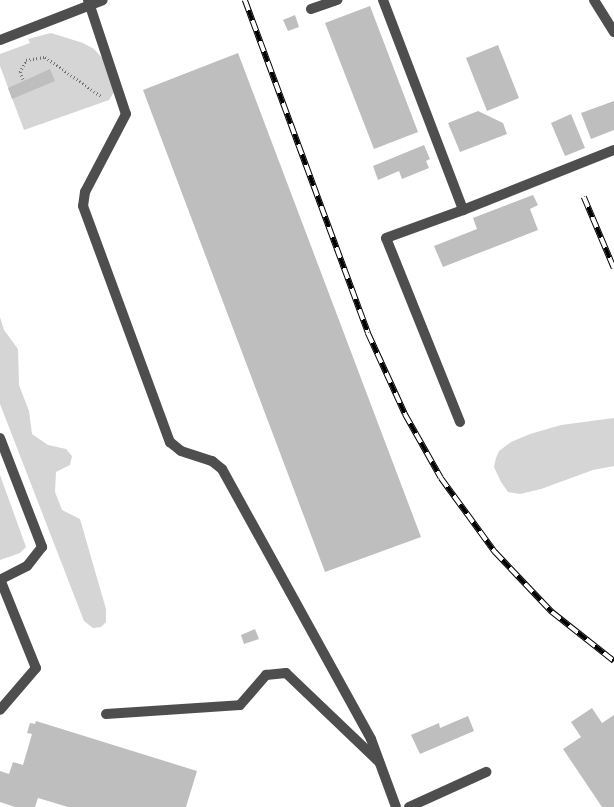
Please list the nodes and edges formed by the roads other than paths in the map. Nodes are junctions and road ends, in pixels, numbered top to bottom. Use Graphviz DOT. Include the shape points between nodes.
graph roads {
  1 [pos="103,0"];
  2 [pos="337,0"];
  3 [pos="383,0"];
  4 [pos="594,0"];
  5 [pos="89,2"];
  6 [pos="312,10"];
  7 [pos="614,32"];
  8 [pos="0,40"];
  9 [pos="614,150"];
  10 [pos="463,210"];
  11 [pos="460,422"];
  12 [pos="0,438"];
  13 [pos="1,579"];
  14 [pos="0,710"];
  15 [pos="106,714"];
  16 [pos="381,765"];
  17 [pos="486,772"];
  18 [pos="396,807"];
  19 [pos="409,807"];
  1 -- 5 [label="lane"];
  2 -- 6 [label="lane"];
  3 -- 10 [label="lane"];
  4 -- 7 [label="lane"];
  5 -- 8 [label="lane"];
  5 -- 16 [label="lane" via="126,114 85,192 83,206 170,442 181,451 212,461 222,469 371,738"];
  9 -- 10 [label="lane"];
  10 -- 11 [label="lane" via="386,238"];
  12 -- 13 [label="lane" via="42,547 27,566"];
  13 -- 14 [label="lane" via="36,668"];
  15 -- 16 [label="lane" via="240,705 266,676 286,673"];
  16 -- 18 [label="lane"];
  17 -- 19 [label="lane"];
}
